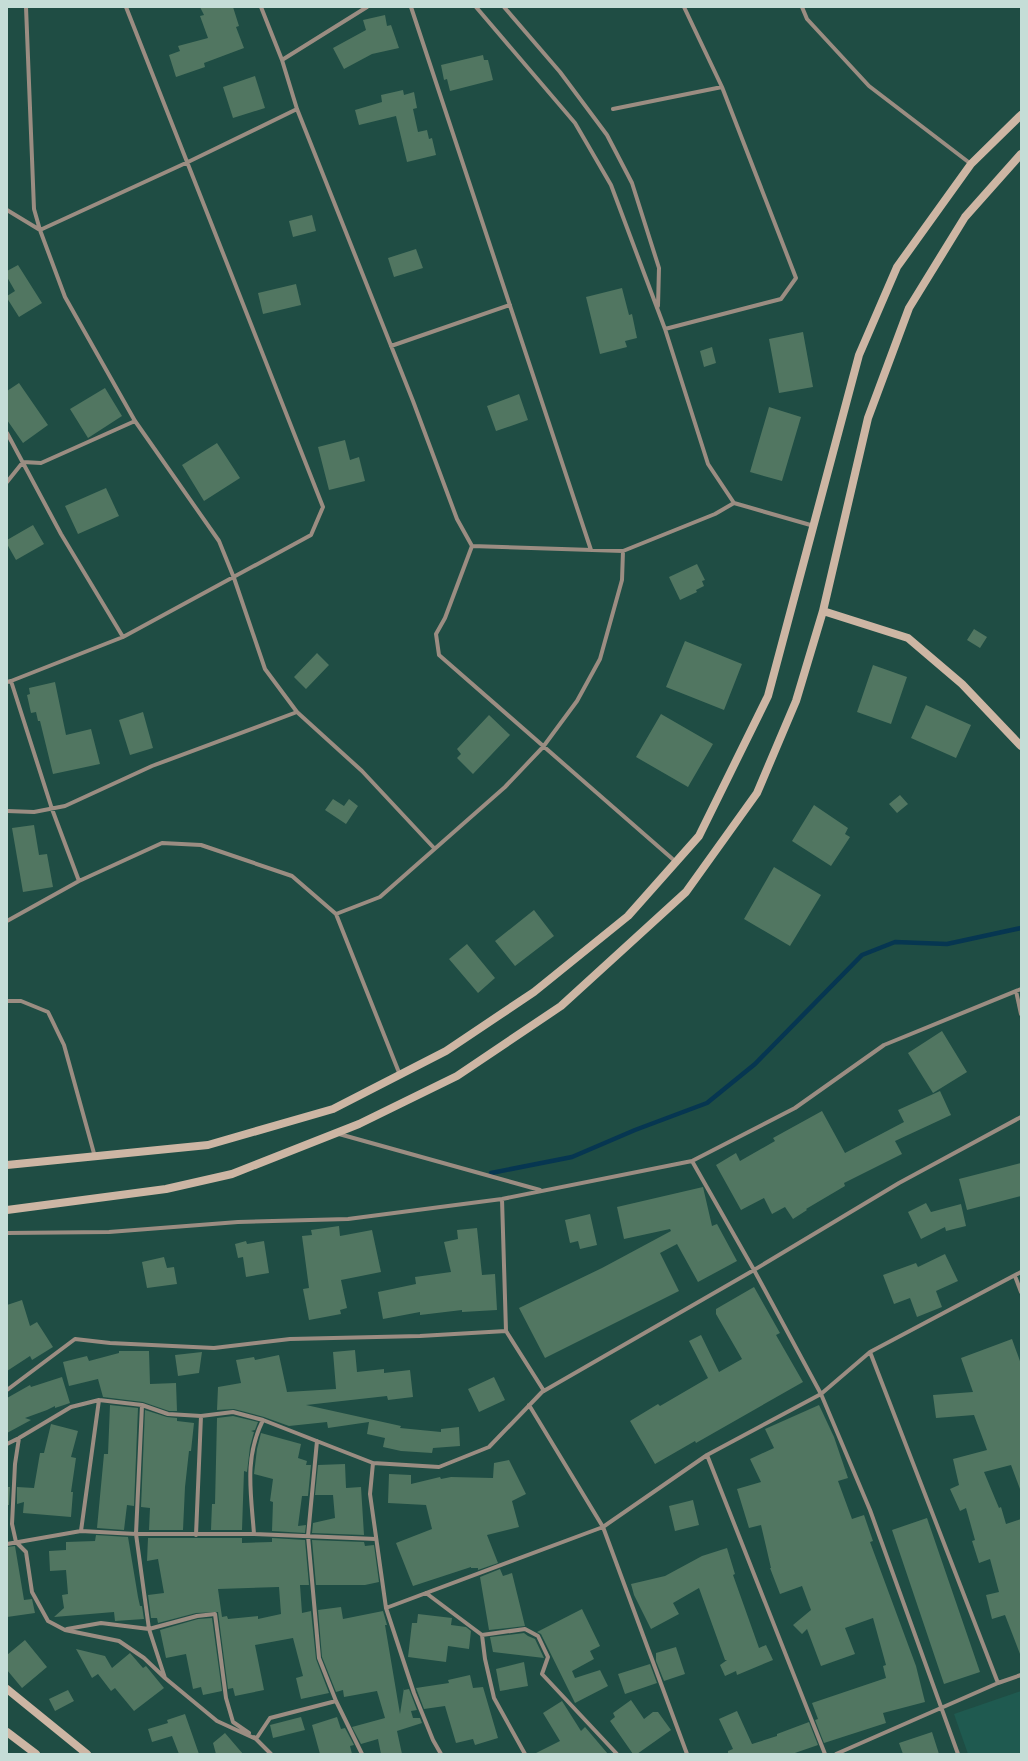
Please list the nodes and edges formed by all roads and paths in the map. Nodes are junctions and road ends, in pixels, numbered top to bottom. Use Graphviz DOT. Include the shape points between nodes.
graph roads {
  1 [pos="26,7"];
  2 [pos="126,7"];
  3 [pos="261,7"];
  4 [pos="367,7"];
  5 [pos="411,7"];
  6 [pos="476,7"];
  7 [pos="504,7"];
  8 [pos="684,7"];
  9 [pos="802,7"];
  10 [pos="282,60"];
  11 [pos="722,87"];
  12 [pos="297,109"];
  13 [pos="613,109"];
  14 [pos="1021,116"];
  15 [pos="1021,154"];
  16 [pos="188,162"];
  17 [pos="971,164"];
  18 [pos="7,210"];
  19 [pos="40,230"];
  20 [pos="510,305"];
  21 [pos="658,309"];
  22 [pos="666,329"];
  23 [pos="391,346"];
  24 [pos="136,421"];
  25 [pos="7,433"];
  26 [pos="23,462"];
  27 [pos="7,482"];
  28 [pos="734,502"];
  29 [pos="814,526"];
  30 [pos="472,546"];
  31 [pos="591,550"];
  32 [pos="623,551"];
  33 [pos="234,578"];
  34 [pos="823,611"];
  35 [pos="122,637"];
  36 [pos="9,682"];
  37 [pos="297,712"];
  38 [pos="1021,746"];
  39 [pos="543,747"];
  40 [pos="52,809"];
  41 [pos="7,811"];
  42 [pos="434,848"];
  43 [pos="676,862"];
  44 [pos="79,881"];
  45 [pos="336,914"];
  46 [pos="7,921"];
  47 [pos="1021,989"];
  48 [pos="1016,991"];
  49 [pos="7,1001"];
  50 [pos="1021,1014"];
  51 [pos="400,1075"];
  52 [pos="1021,1117"];
  53 [pos="337,1133"];
  54 [pos="95,1157"];
  55 [pos="692,1161"];
  56 [pos="7,1165"];
  57 [pos="542,1191"];
  58 [pos="502,1199"];
  59 [pos="7,1210"];
  60 [pos="7,1233"];
  61 [pos="754,1270"];
  62 [pos="1021,1272"];
  63 [pos="1015,1276"];
  64 [pos="1021,1292"];
  65 [pos="506,1331"];
  66 [pos="870,1352"];
  67 [pos="7,1390"];
  68 [pos="544,1391"];
  69 [pos="821,1394"];
  70 [pos="98,1400"];
  71 [pos="142,1405"];
  72 [pos="529,1405"];
  73 [pos="201,1416"];
  74 [pos="263,1420"];
  75 [pos="19,1438"];
  76 [pos="317,1441"];
  77 [pos="7,1444"];
  78 [pos="707,1455"];
  79 [pos="374,1463"];
  80 [pos="603,1527"];
  81 [pos="81,1531"];
  82 [pos="136,1534"];
  83 [pos="254,1534"];
  84 [pos="196,1535"];
  85 [pos="308,1536"];
  86 [pos="376,1539"];
  87 [pos="16,1542"];
  88 [pos="7,1544"];
  89 [pos="426,1593"];
  90 [pos="386,1608"];
  91 [pos="150,1629"];
  92 [pos="65,1630"];
  93 [pos="482,1635"];
  94 [pos="1021,1675"];
  95 [pos="165,1678"];
  96 [pos="998,1683"];
  97 [pos="7,1689"];
  98 [pos="336,1701"];
  99 [pos="941,1707"];
  100 [pos="7,1732"];
  101 [pos="256,1739"];
  102 [pos="36,1754"];
  103 [pos="87,1754"];
  104 [pos="271,1754"];
  105 [pos="362,1754"];
  106 [pos="441,1754"];
  107 [pos="524,1754"];
  108 [pos="618,1754"];
  109 [pos="687,1754"];
  110 [pos="825,1754"];
  111 [pos="836,1754"];
  112 [pos="958,1754"];
  1 -- 19 [label="street" via="34,210"];
  2 -- 16 [label="street"];
  3 -- 10 [label="street"];
  4 -- 10 [label="street"];
  5 -- 20 [label="street"];
  6 -- 21 [label="street" via="575,123 612,185"];
  7 -- 21 [label="street" via="560,72 607,135 632,183 659,268"];
  8 -- 11 [label="street"];
  9 -- 17 [label="street" via="807,18 869,86"];
  10 -- 12 [label="street"];
  11 -- 13 [label="street"];
  11 -- 22 [label="street" via="796,278 781,299"];
  12 -- 16 [label="street"];
  12 -- 23 [label="street"];
  14 -- 17 [label="main road"];
  15 -- 34 [label="main road" via="965,218 909,308 868,418"];
  16 -- 19 [label="street"];
  16 -- 33 [label="street" via="323,507 312,535"];
  17 -- 29 [label="main road" via="897,267 888,287 859,355"];
  18 -- 19 [label="street"];
  19 -- 24 [label="street" via="65,297"];
  20 -- 23 [label="street"];
  20 -- 31 [label="street"];
  21 -- 22 [label="street"];
  22 -- 28 [label="street" via="708,464"];
  23 -- 30 [label="street" via="457,519"];
  24 -- 26 [label="street" via="41,463"];
  24 -- 33 [label="street" via="219,541"];
  25 -- 26 [label="street"];
  26 -- 27 [label="street"];
  26 -- 35 [label="street" via="61,534"];
  28 -- 29 [label="street"];
  28 -- 32 [label="street" via="715,514"];
  29 -- 43 [label="main road" via="768,696 699,836"];
  30 -- 31 [label="street"];
  30 -- 39 [label="street" via="445,618 436,634 439,655"];
  31 -- 32 [label="street"];
  32 -- 39 [label="street" via="622,580 600,659 577,701"];
  33 -- 35 [label="street"];
  33 -- 37 [label="street" via="265,669"];
  34 -- 38 [label="main road" via="908,638 962,684"];
  34 -- 53 [label="main road" via="796,701 757,793 686,892 561,1006 457,1076"];
  35 -- 36 [label="street"];
  36 -- 40 [label="street"];
  37 -- 40 [label="street" via="152,766 65,806"];
  37 -- 42 [label="street" via="362,771"];
  39 -- 42 [label="street" via="505,786"];
  39 -- 43 [label="street"];
  40 -- 41 [label="street" via="34,812"];
  40 -- 44 [label="street"];
  42 -- 45 [label="street" via="380,897"];
  43 -- 51 [label="main road" via="628,916 534,992 446,1051"];
  44 -- 45 [label="street" via="162,843 201,845 292,876"];
  44 -- 46 [label="street"];
  45 -- 51 [label="street"];
  47 -- 48 [label="street"];
  48 -- 50 [label="street"];
  48 -- 55 [label="street" via="884,1045 795,1108"];
  49 -- 54 [label="street" via="21,1001 48,1012 64,1045"];
  51 -- 54 [label="main road" via="333,1109 208,1145"];
  52 -- 61 [label="street" via="899,1184"];
  53 -- 57 [label="street"];
  53 -- 59 [label="main road" via="232,1174 166,1190"];
  54 -- 56 [label="main road"];
  55 -- 57 [label="street"];
  55 -- 61 [label="street"];
  57 -- 58 [label="street"];
  58 -- 60 [label="street" via="348,1219 238,1222 109,1232"];
  58 -- 65 [label="street"];
  61 -- 68 [label="street"];
  61 -- 69 [label="street"];
  62 -- 63 [label="street"];
  63 -- 64 [label="street"];
  63 -- 66 [label="street"];
  65 -- 67 [label="street" via="290,1339 214,1348 75,1339"];
  65 -- 68 [label="street"];
  66 -- 69 [label="street"];
  66 -- 96 [label="street"];
  68 -- 72 [label="street"];
  69 -- 78 [label="street"];
  69 -- 99 [label="street" via="870,1510"];
  70 -- 71 [label="street"];
  70 -- 75 [label="street" via="71,1407"];
  70 -- 81 [label="street"];
  71 -- 73 [label="street" via="168,1414"];
  71 -- 82 [label="street"];
  72 -- 79 [label="street" via="488,1447 439,1466"];
  72 -- 80 [label="street"];
  73 -- 74 [label="street" via="233,1412"];
  73 -- 84 [label="street"];
  74 -- 76 [label="street"];
  74 -- 83 [label="street" via="255,1435 249,1466"];
  75 -- 77 [label="street"];
  75 -- 87 [label="street" via="12,1524"];
  76 -- 79 [label="street"];
  76 -- 85 [label="street"];
  78 -- 80 [label="street"];
  78 -- 110 [label="street"];
  79 -- 86 [label="street" via="370,1494"];
  80 -- 89 [label="street"];
  80 -- 109 [label="street"];
  81 -- 82 [label="street"];
  81 -- 87 [label="street"];
  82 -- 84 [label="street"];
  82 -- 91 [label="street"];
  83 -- 84 [label="street"];
  83 -- 85 [label="street"];
  85 -- 86 [label="street"];
  85 -- 98 [label="street" via="319,1658"];
  86 -- 90 [label="street"];
  87 -- 88 [label="street"];
  87 -- 92 [label="street" via="26,1552 32,1592 48,1621"];
  89 -- 90 [label="street"];
  89 -- 93 [label="street"];
  90 -- 106 [label="street" via="414,1693"];
  91 -- 92 [label="street" via="101,1623"];
  91 -- 95 [label="street"];
  91 -- 101 [label="street" via="215,1614 226,1698 233,1722"];
  92 -- 95 [label="street" via="119,1641 144,1658"];
  93 -- 107 [label="street" via="484,1659 494,1698"];
  93 -- 108 [label="street" via="525,1629 538,1636 548,1657 542,1674"];
  94 -- 96 [label="street"];
  95 -- 101 [label="street" via="217,1721"];
  96 -- 99 [label="street"];
  97 -- 103 [label="main road"];
  98 -- 101 [label="street" via="270,1718"];
  98 -- 105 [label="street"];
  99 -- 111 [label="street"];
  99 -- 112 [label="street"];
  100 -- 102 [label="main road"];
  101 -- 104 [label="street"];
}
